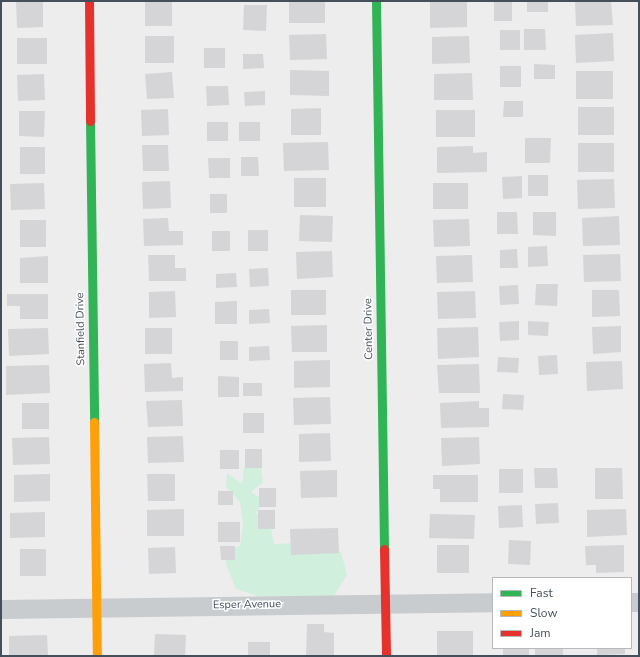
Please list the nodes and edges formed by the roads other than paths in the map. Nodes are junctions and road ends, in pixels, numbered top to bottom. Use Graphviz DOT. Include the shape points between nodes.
graph roads {
  1 [pos="89,1"];
  2 [pos="376,1"];
  3 [pos="385,602"];
  4 [pos="492,602"];
  5 [pos="98,608"];
  6 [pos="1,609"];
  7 [pos="97,656"];
  8 [pos="386,656"];
  1 -- 5 [label="street, Stanfield Drive"];
  2 -- 3 [label="street, Center Drive"];
  3 -- 4 [label="street, Esper Avenue"];
  3 -- 5 [label="street, Esper Avenue"];
  3 -- 8 [label="street, Center Drive"];
  5 -- 6 [label="street, Esper Avenue"];
  5 -- 7 [label="street, Stanfield Drive"];
}
